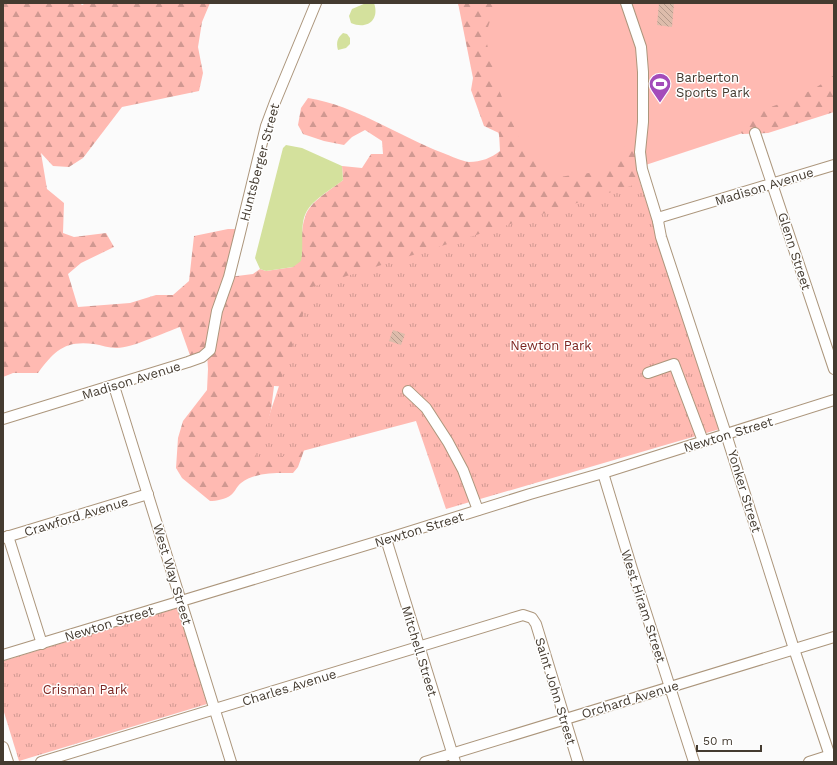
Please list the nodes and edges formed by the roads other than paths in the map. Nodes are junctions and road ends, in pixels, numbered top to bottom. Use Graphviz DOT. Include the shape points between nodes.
graph roads {
  1 [pos="316,3"];
  2 [pos="626,3"];
  3 [pos="755,133"];
  4 [pos="834,165"];
  5 [pos="772,184"];
  6 [pos="658,221"];
  7 [pos="220,303"];
  8 [pos="834,369"];
  9 [pos="648,373"];
  10 [pos="114,386"];
  11 [pos="408,390"];
  12 [pos="834,400"];
  13 [pos="3,420"];
  14 [pos="726,434"];
  15 [pos="703,441"];
  16 [pos="603,473"];
  17 [pos="148,494"];
  18 [pos="478,510"];
  19 [pos="5,537"];
  20 [pos="386,540"];
  21 [pos="182,602"];
  22 [pos="534,621"];
  23 [pos="834,637"];
  24 [pos="42,644"];
  25 [pos="419,646"];
  26 [pos="794,649"];
  27 [pos="3,655"];
  28 [pos="669,687"];
  29 [pos="214,709"];
  30 [pos="564,720"];
  31 [pos="3,747"];
  32 [pos="832,757"];
  33 [pos="454,758"];
  34 [pos="8,762"];
  35 [pos="41,762"];
  36 [pos="231,762"];
  37 [pos="425,762"];
  38 [pos="578,762"];
  39 [pos="694,762"];
  40 [pos="809,762"];
  1 -- 7 [label="street, Huntsberger Street" via="269,116 240,237"];
  2 -- 6 [label="street, Yonker Street" via="641,47 644,72 640,152 642,169"];
  3 -- 5 [label="street, Glenn Street"];
  4 -- 5 [label="street, Madison Avenue"];
  5 -- 6 [label="street, Madison Avenue" via="661,217"];
  5 -- 8 [label="street, Glenn Street"];
  6 -- 14 [label="street, Yonker Street" via="661,237"];
  7 -- 10 [label="street, Madison Avenue" via="207,354"];
  9 -- 15 [label="street" via="674,364"];
  10 -- 13 [label="street, Madison Avenue"];
  10 -- 17 [label="street, West Way Street"];
  11 -- 18 [label="street" via="426,408 448,442 463,470"];
  12 -- 14 [label="street, Newton Street"];
  14 -- 15 [label="street, Newton Street"];
  14 -- 26 [label="street, Yonker Street"];
  15 -- 16 [label="street, Newton Street"];
  16 -- 18 [label="street, Newton Street"];
  16 -- 28 [label="street, West Hiram Street"];
  17 -- 19 [label="street, Crawford Avenue"];
  17 -- 21 [label="street, West Way Street"];
  18 -- 20 [label="street, Newton Street"];
  19 -- 24 [label="street"];
  20 -- 21 [label="street, Newton Street"];
  20 -- 25 [label="street, Mitchell Street"];
  21 -- 24 [label="street, Newton Street"];
  21 -- 29 [label="street, West Way Street"];
  22 -- 25 [label="street, Charles Avenue" via="527,616 518,616"];
  22 -- 30 [label="street, Saint John Street"];
  23 -- 26 [label="street, Orchard Avenue"];
  24 -- 27 [label="street, Newton Street"];
  25 -- 29 [label="street, Charles Avenue"];
  25 -- 33 [label="street, Mitchell Street"];
  26 -- 28 [label="street, Orchard Avenue"];
  26 -- 32 [label="street, Yonker Street"];
  28 -- 30 [label="street, Orchard Avenue"];
  28 -- 39 [label="street, West Hiram Street"];
  29 -- 35 [label="street, Charles Avenue"];
  29 -- 36 [label="street, West Way Street"];
  30 -- 33 [label="street, Orchard Avenue"];
  30 -- 38 [label="street, Saint John Street"];
  31 -- 34 [label="street"];
  32 -- 40 [label="street"];
  33 -- 37 [label="street, Orchard Avenue"];
}
